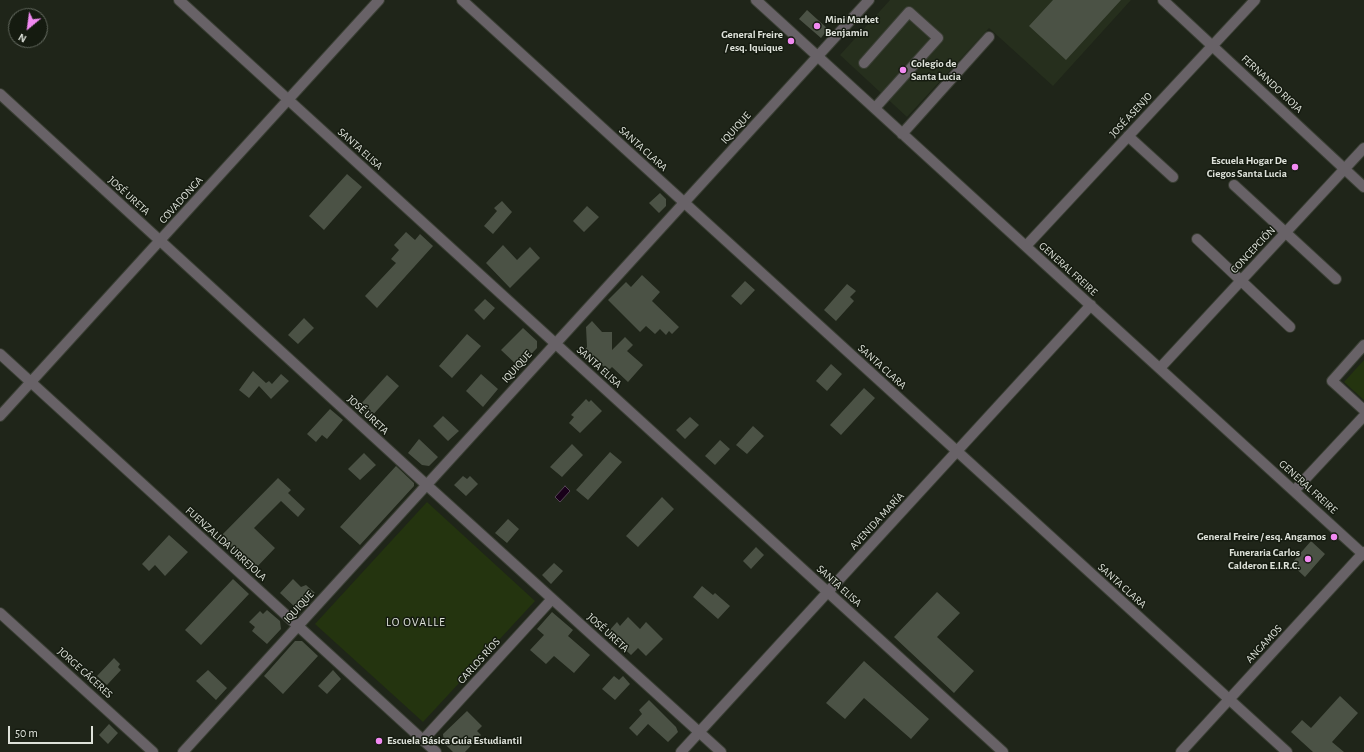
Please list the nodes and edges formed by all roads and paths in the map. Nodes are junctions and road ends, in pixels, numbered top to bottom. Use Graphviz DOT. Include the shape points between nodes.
graph roads {
  1 [pos="179,0"];
  2 [pos="379,0"];
  3 [pos="462,0"];
  4 [pos="870,0"];
  5 [pos="1163,0"];
  6 [pos="1255,0"];
  7 [pos="763,2"];
  8 [pos="989,37"];
  9 [pos="1212,45"];
  10 [pos="818,56"];
  11 [pos="864,63"];
  12 [pos="0,94"];
  13 [pos="288,100"];
  14 [pos="875,108"];
  15 [pos="902,134"];
  16 [pos="1128,136"];
  17 [pos="1364,148"];
  18 [pos="1345,169"];
  19 [pos="1173,177"];
  20 [pos="1234,185"];
  21 [pos="1364,187"];
  22 [pos="684,202"];
  23 [pos="1286,233"];
  24 [pos="1197,239"];
  25 [pos="160,240"];
  26 [pos="1026,246"];
  27 [pos="1336,279"];
  28 [pos="1241,281"];
  29 [pos="1091,305"];
  30 [pos="1290,327"];
  31 [pos="555,343"];
  32 [pos="1364,345"];
  33 [pos="0,354"];
  34 [pos="1160,368"];
  35 [pos="31,382"];
  36 [pos="1364,410"];
  37 [pos="0,416"];
  38 [pos="1364,416"];
  39 [pos="957,451"];
  40 [pos="426,485"];
  41 [pos="1294,491"];
  42 [pos="1364,554"];
  43 [pos="828,592"];
  44 [pos="552,599"];
  45 [pos="0,613"];
  46 [pos="298,626"];
  47 [pos="1229,700"];
  48 [pos="699,732"];
  49 [pos="423,740"];
  50 [pos="153,752"];
  51 [pos="184,752"];
  52 [pos="436,752"];
  53 [pos="681,752"];
  54 [pos="721,752"];
  55 [pos="1003,752"];
  56 [pos="1181,752"];
  57 [pos="1286,752"];
  1 -- 13 [label="street, SANTA ELISA"];
  2 -- 13 [label="street, COVADONGA"];
  3 -- 22 [label="street, SANTA CLARA"];
  4 -- 10 [label="street, IQUIQUE"];
  5 -- 9 [label="street, FERNANDO RIOJA"];
  6 -- 9 [label="street, JOSÉ ASENJO"];
  7 -- 10 [label="street, GENERAL FREIRE"];
  8 -- 15 [label="street"];
  9 -- 16 [label="street, JOSÉ ASENJO"];
  9 -- 18 [label="street, FERNANDO RIOJA"];
  10 -- 14 [label="street, GENERAL FREIRE"];
  10 -- 22 [label="street, IQUIQUE"];
  11 -- 14 [label="street" via="909,12 938,38"];
  12 -- 25 [label="street, JOSÉ URETA"];
  13 -- 25 [label="street, COVADONGA"];
  13 -- 31 [label="street, SANTA ELISA"];
  14 -- 15 [label="street, GENERAL FREIRE"];
  15 -- 26 [label="street, GENERAL FREIRE"];
  16 -- 19 [label="street"];
  16 -- 26 [label="street, JOSÉ ASENJO"];
  17 -- 18 [label="street, CONCEPCIÓN"];
  18 -- 21 [label="street, FERNANDO RIOJA"];
  18 -- 23 [label="street, CONCEPCIÓN"];
  20 -- 23 [label="street"];
  22 -- 31 [label="street, IQUIQUE"];
  22 -- 39 [label="street, SANTA CLARA"];
  23 -- 27 [label="street"];
  23 -- 28 [label="street, CONCEPCIÓN"];
  24 -- 28 [label="street"];
  25 -- 35 [label="street, COVADONGA"];
  25 -- 40 [label="street, JOSÉ URETA"];
  26 -- 29 [label="street, GENERAL FREIRE"];
  28 -- 30 [label="street"];
  28 -- 34 [label="street, CONCEPCIÓN"];
  29 -- 34 [label="street, GENERAL FREIRE"];
  29 -- 39 [label="street, AVENIDA MARÍA"];
  31 -- 40 [label="street, IQUIQUE"];
  31 -- 43 [label="street, SANTA ELISA"];
  32 -- 36 [label="street" via="1332,381"];
  33 -- 35 [label="street, FUENZALIDA URREJOLA"];
  34 -- 41 [label="street, GENERAL FREIRE"];
  35 -- 37 [label="street, COVADONGA"];
  35 -- 46 [label="street, FUENZALIDA URREJOLA"];
  38 -- 41 [label="street"];
  39 -- 43 [label="street, AVENIDA MARÍA"];
  39 -- 47 [label="street, SANTA CLARA"];
  40 -- 44 [label="street, JOSÉ URETA"];
  40 -- 46 [label="street, IQUIQUE"];
  41 -- 42 [label="street, GENERAL FREIRE"];
  42 -- 47 [label="street, ANGAMOS"];
  43 -- 48 [label="street, AVENIDA MARÍA"];
  43 -- 55 [label="street, SANTA ELISA"];
  44 -- 48 [label="street, JOSÉ URETA"];
  44 -- 49 [label="street, CARLOS RÍOS"];
  45 -- 50 [label="street, JORGE CÁCERES"];
  46 -- 49 [label="street, FUENZALIDA URREJOLA"];
  46 -- 51 [label="street, IQUIQUE"];
  47 -- 56 [label="street, ANGAMOS"];
  47 -- 57 [label="street, SANTA CLARA"];
  48 -- 53 [label="street, AVENIDA MARÍA"];
  48 -- 54 [label="street, JOSÉ URETA"];
  49 -- 52 [label="street, FUENZALIDA URREJOLA"];
}
